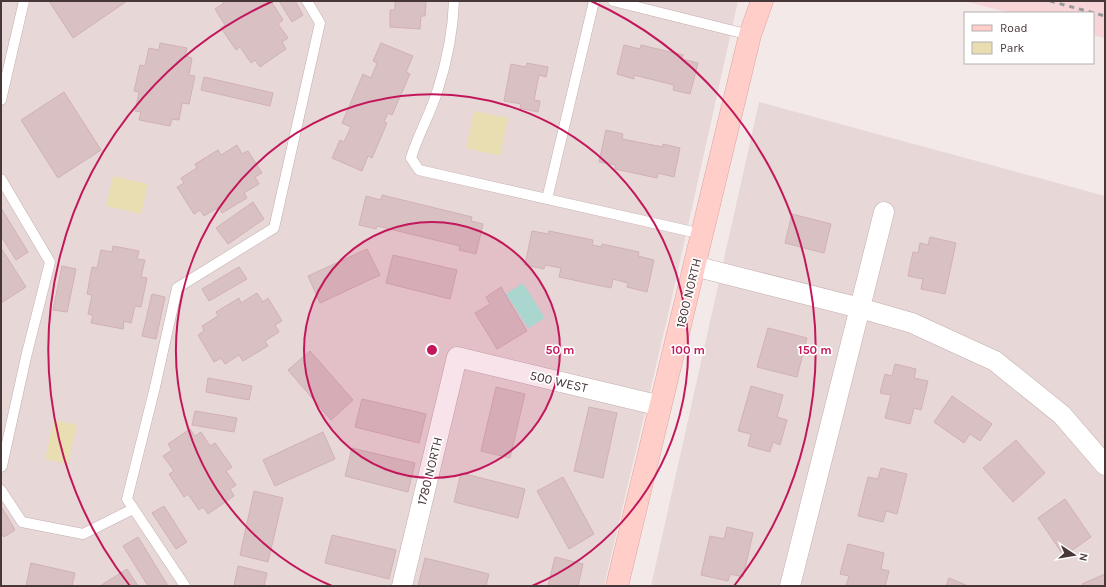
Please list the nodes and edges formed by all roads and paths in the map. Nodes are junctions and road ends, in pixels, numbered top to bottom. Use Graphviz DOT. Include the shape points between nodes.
graph roads {
  1 [pos="24,1"];
  2 [pos="307,1"];
  3 [pos="454,1"];
  4 [pos="594,1"];
  5 [pos="613,1"];
  6 [pos="762,1"];
  7 [pos="750,34"];
  8 [pos="1,100"];
  9 [pos="1,179"];
  10 [pos="547,199"];
  11 [pos="884,212"];
  12 [pos="702,234"];
  13 [pos="694,266"];
  14 [pos="860,308"];
  15 [pos="457,357"];
  16 [pos="660,406"];
  17 [pos="1105,465"];
  18 [pos="1,467"];
  19 [pos="1,490"];
  20 [pos="133,509"];
  21 [pos="185,586"];
  22 [pos="402,586"];
  23 [pos="617,586"];
  24 [pos="790,586"];
  1 -- 8 [label="lane"];
  2 -- 20 [label="lane" via="320,24 274,228 177,288 128,499"];
  3 -- 10 [label="lane" via="453,24 438,90 411,158 419,170"];
  4 -- 10 [label="lane"];
  5 -- 7 [label="lane"];
  6 -- 7 [label="street, 1800 NORTH"];
  7 -- 12 [label="street, 1800 NORTH"];
  9 -- 18 [label="lane" via="50,262"];
  10 -- 12 [label="lane"];
  11 -- 14 [label="street"];
  12 -- 13 [label="street, 1800 NORTH"];
  13 -- 14 [label="street"];
  13 -- 16 [label="street, 1800 NORTH"];
  14 -- 17 [label="street" via="912,323 995,361 1062,415"];
  14 -- 24 [label="street"];
  15 -- 16 [label="street, 500 WEST"];
  15 -- 22 [label="street, 1780 NORTH"];
  16 -- 23 [label="street, 1800 NORTH"];
  19 -- 20 [label="lane" via="22,522 83,534"];
  20 -- 21 [label="lane"];
}
